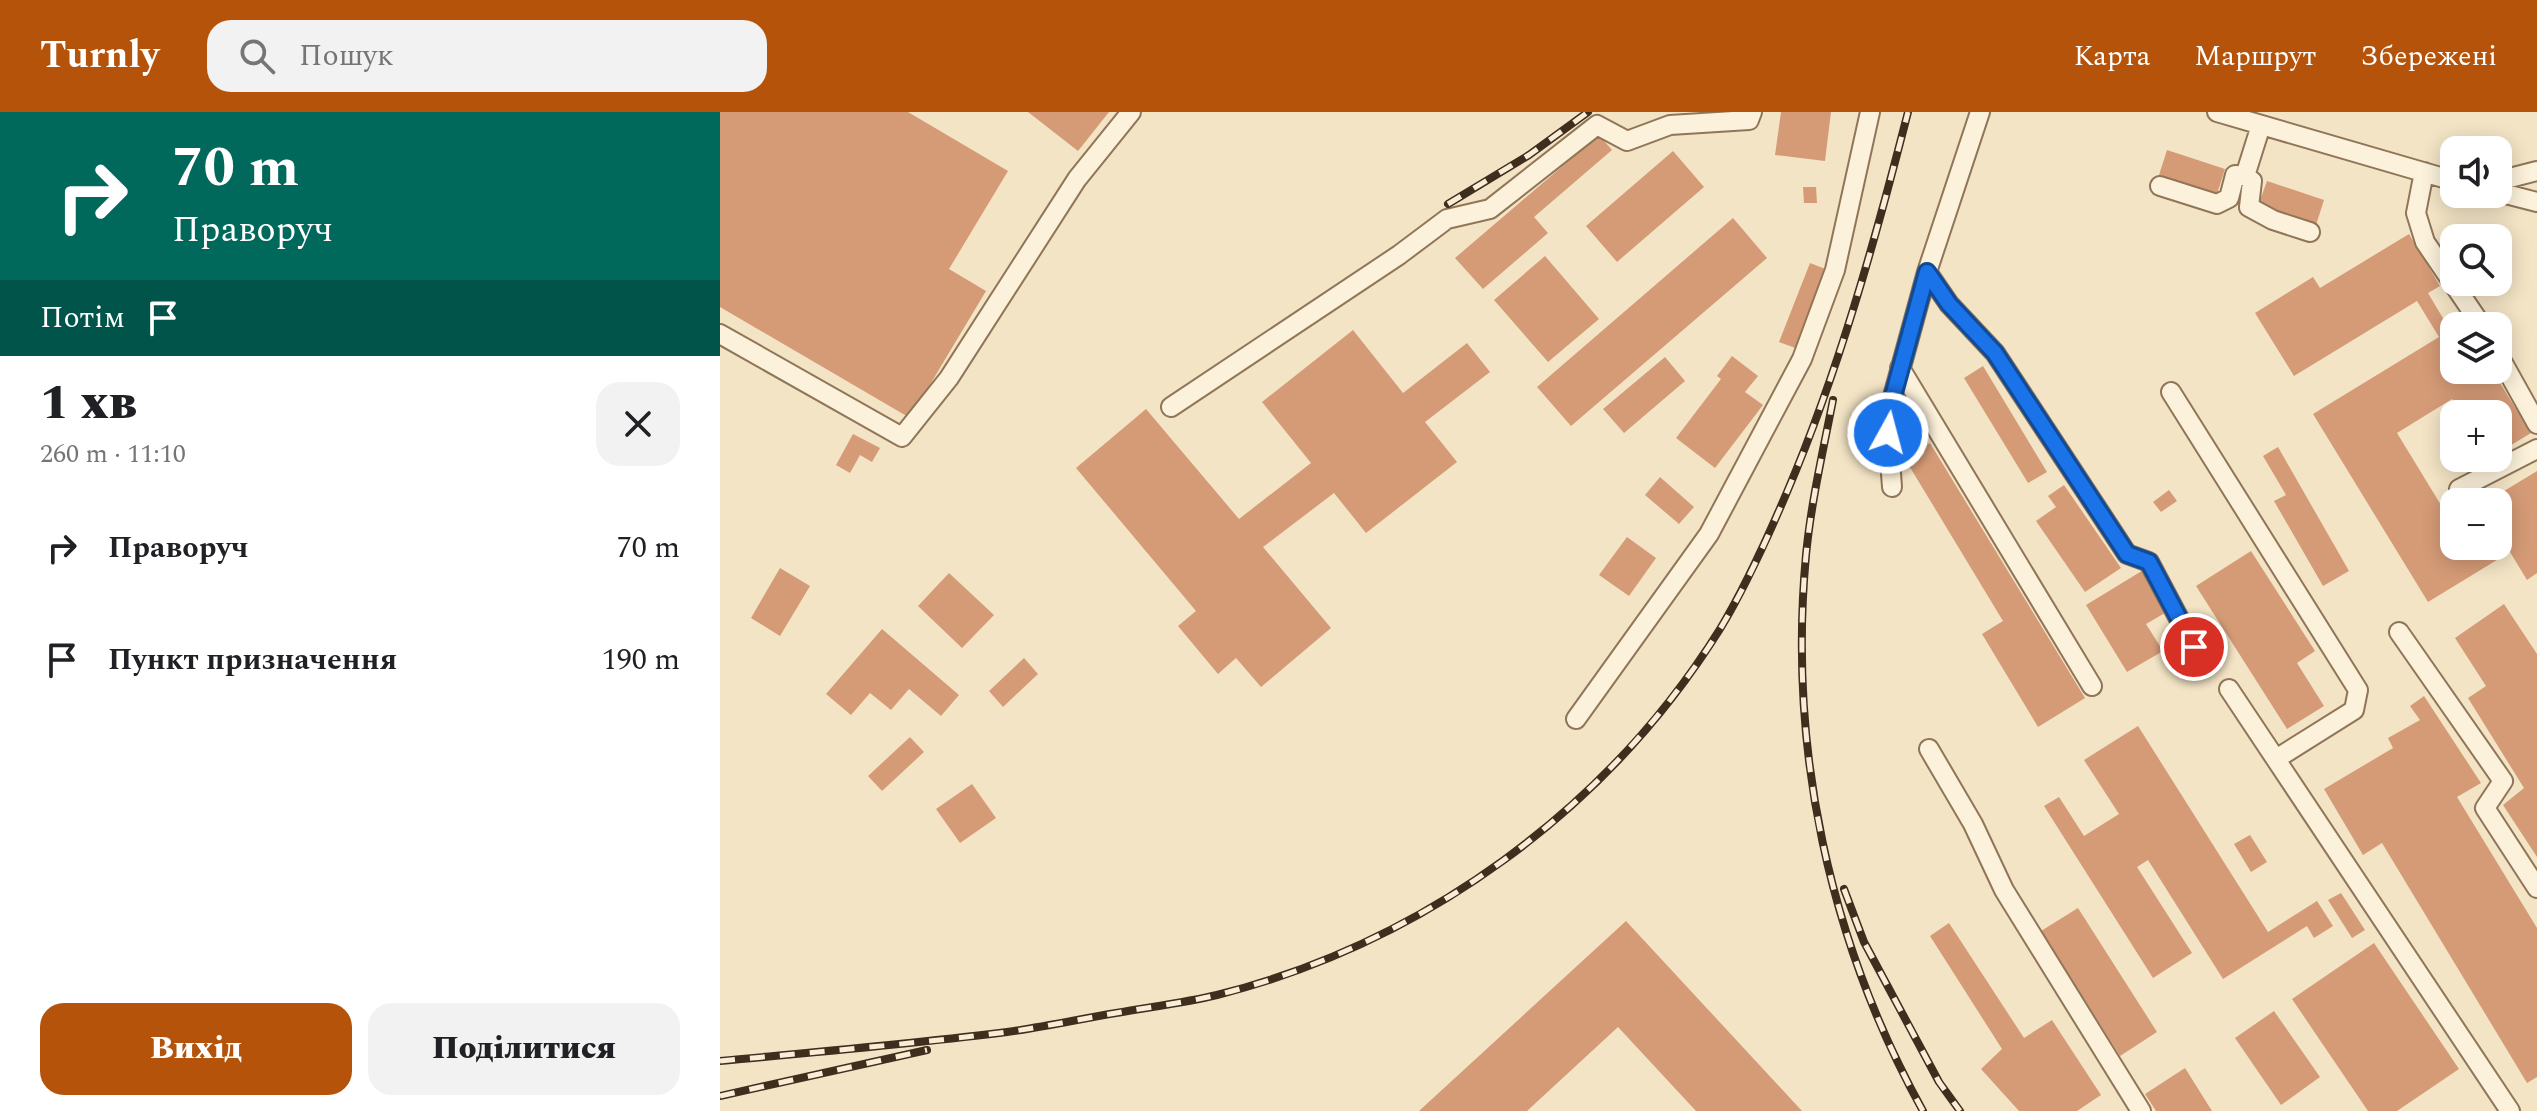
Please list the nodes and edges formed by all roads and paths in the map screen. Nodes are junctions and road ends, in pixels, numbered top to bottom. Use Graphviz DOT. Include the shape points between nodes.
graph roads {
  1 [pos="1131,112"];
  2 [pos="1752,112"];
  3 [pos="1870,112"];
  4 [pos="1980,112"];
  5 [pos="2217,112"];
  6 [pos="2270,122"];
  7 [pos="2537,171"];
  8 [pos="2424,172"];
  9 [pos="2245,176"];
  10 [pos="2440,177"];
  11 [pos="2512,177"];
  12 [pos="2160,186"];
  13 [pos="2512,196"];
  14 [pos="2537,202"];
  15 [pos="2310,232"];
  16 [pos="1927,272"];
  17 [pos="2472,312"];
  18 [pos="720,334"];
  19 [pos="1900,368"];
  20 [pos="2512,379"];
  21 [pos="2171,392"];
  22 [pos="1171,407"];
  23 [pos="2537,424"];
  24 [pos="2537,449"];
  25 [pos="1892,487"];
  26 [pos="2461,488"];
  27 [pos="2399,632"];
  28 [pos="2194,647"];
  29 [pos="2092,686"];
  30 [pos="2229,689"];
  31 [pos="1576,719"];
  32 [pos="1929,749"];
  33 [pos="2276,759"];
  34 [pos="2537,888"];
  35 [pos="2141,1111"];
  36 [pos="2510,1111"];
  1 -- 18 [label="street" via="1077,179 949,378 902,437"];
  2 -- 22 [label="street" via="1749,120 1670,125 1627,141 1597,125 1490,209 1447,219"];
  3 -- 31 [label="street" via="1835,270 1802,359 1709,534"];
  4 -- 16 [label="street"];
  5 -- 6 [label="street"];
  6 -- 8 [label="street"];
  6 -- 9 [label="street"];
  7 -- 11 [label="street"];
  8 -- 10 [label="street"];
  8 -- 17 [label="street" via="2416,213 2425,242"];
  9 -- 12 [label="street" via="2235,175 2229,198 2217,204"];
  9 -- 15 [label="street" via="2252,181 2249,207"];
  13 -- 14 [label="street"];
  16 -- 19 [label="street"];
  16 -- 28 [label="street" via="1995,353 2127,554 2149,562"];
  19 -- 25 [label="street" via="1888,433"];
  19 -- 29 [label="street"];
  20 -- 23 [label="street"];
  21 -- 33 [label="street" via="2358,690 2354,710"];
  24 -- 26 [label="street"];
  27 -- 34 [label="street" via="2503,781 2485,808"];
  30 -- 33 [label="street"];
  32 -- 35 [label="street" via="2004,890"];
  33 -- 36 [label="street"];
}
